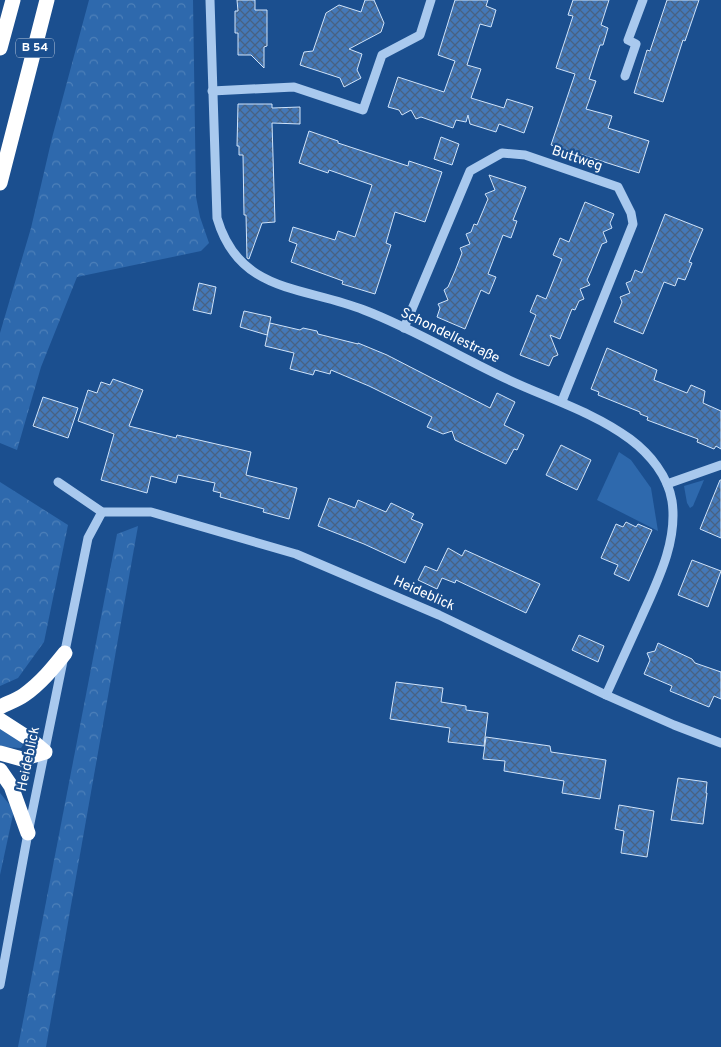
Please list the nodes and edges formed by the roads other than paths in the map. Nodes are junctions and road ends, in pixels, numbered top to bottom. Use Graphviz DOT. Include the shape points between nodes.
graph roads {
  1 [pos="12,0"];
  2 [pos="47,0"];
  3 [pos="210,0"];
  4 [pos="431,0"];
  5 [pos="643,0"];
  6 [pos="0,48"];
  7 [pos="625,76"];
  8 [pos="212,91"];
  9 [pos="0,183"];
  10 [pos="404,328"];
  11 [pos="562,402"];
  12 [pos="721,465"];
  13 [pos="58,482"];
  14 [pos="667,484"];
  15 [pos="102,512"];
  16 [pos="65,653"];
  17 [pos="606,695"];
  18 [pos="0,707"];
  19 [pos="0,720"];
  20 [pos="721,743"];
  21 [pos="45,752"];
  22 [pos="0,753"];
  23 [pos="0,770"];
  24 [pos="28,833"];
  25 [pos="0,985"];
  1 -- 6 [label="highway, B 54"];
  2 -- 9 [label="highway, B 54"];
  3 -- 8 [label="street, Schondellestraße"];
  4 -- 8 [label="street" via="420,35 382,55 363,110 294,87"];
  5 -- 7 [label="street" via="628,40 636,44"];
  8 -- 10 [label="street, Schondellestraße" via="217,218 232,252 243,264 271,282 365,310"];
  10 -- 11 [label="street, Schondellestraße"];
  10 -- 11 [label="street, Buttweg" via="470,171 502,153 525,156 618,188 633,224"];
  11 -- 14 [label="street, Schondellestraße" via="631,440 656,463"];
  12 -- 14 [label="street"];
  13 -- 15 [label="street"];
  14 -- 17 [label="street, Schondellestraße" via="673,509 669,547 661,573"];
  15 -- 16 [label="street, Heideblick" via="88,538"];
  15 -- 17 [label="street, Heideblick" via="151,512 296,554 439,615"];
  16 -- 18 [label="highway" via="50,673 23,696"];
  16 -- 21 [label="street, Heideblick"];
  17 -- 20 [label="street, Heideblick"];
  19 -- 21 [label="highway"];
  21 -- 22 [label="highway" via="22,759"];
  21 -- 24 [label="street, Heideblick"];
  23 -- 24 [label="highway" via="11,786"];
  24 -- 25 [label="street, Heideblick"];
}
